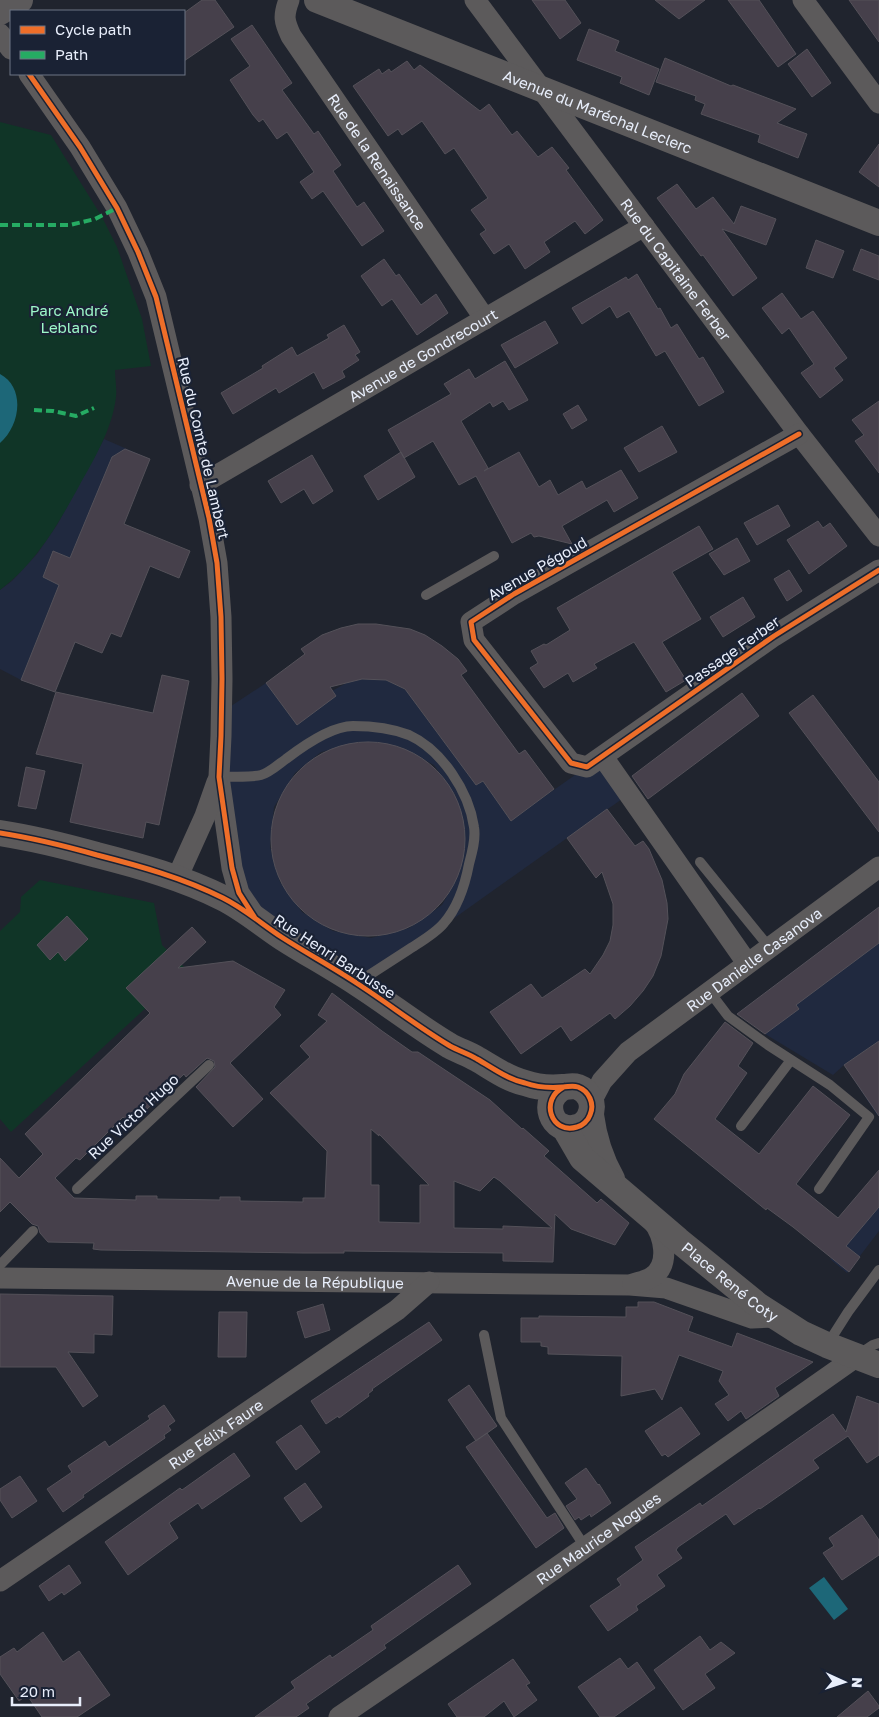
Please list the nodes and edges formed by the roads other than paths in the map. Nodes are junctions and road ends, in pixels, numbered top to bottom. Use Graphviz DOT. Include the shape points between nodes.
graph roads {
  1 [pos="20,0"];
  2 [pos="289,0"];
  3 [pos="317,0"];
  4 [pos="475,0"];
  5 [pos="803,0"];
  6 [pos="0,12"];
  7 [pos="0,34"];
  8 [pos="10,48"];
  9 [pos="30,75"];
  10 [pos="542,89"];
  11 [pos="879,102"];
  12 [pos="879,223"];
  13 [pos="644,226"];
  14 [pos="485,319"];
  15 [pos="799,434"];
  16 [pos="200,485"];
  17 [pos="879,536"];
  18 [pos="494,556"];
  19 [pos="879,570"];
  20 [pos="426,595"];
  21 [pos="603,757"];
  22 [pos="219,777"];
  23 [pos="0,833"];
  24 [pos="700,862"];
  25 [pos="879,867"];
  26 [pos="177,878"];
  27 [pos="255,918"];
  28 [pos="769,947"];
  29 [pos="747,963"];
  30 [pos="357,983"];
  31 [pos="708,991"];
  32 [pos="452,1046"];
  33 [pos="628,1052"];
  34 [pos="791,1060"];
  35 [pos="209,1065"];
  36 [pos="568,1087"];
  37 [pos="591,1109"];
  38 [pos="557,1118"];
  39 [pos="741,1126"];
  40 [pos="618,1188"];
  41 [pos="77,1189"];
  42 [pos="819,1189"];
  43 [pos="648,1214"];
  44 [pos="33,1231"];
  45 [pos="0,1264"];
  46 [pos="879,1270"];
  47 [pos="0,1278"];
  48 [pos="429,1282"];
  49 [pos="630,1285"];
  50 [pos="774,1317"];
  51 [pos="484,1335"];
  52 [pos="879,1344"];
  53 [pos="827,1345"];
  54 [pos="867,1361"];
  55 [pos="585,1547"];
  56 [pos="0,1581"];
  57 [pos="339,1717"];
  1 -- 6 [label="street"];
  2 -- 14 [label="street, Rue de la Renaissance" via="284,13 292,36"];
  3 -- 10 [label="street, Avenue du Maréchal Leclerc"];
  4 -- 10 [label="street, Rue du Capitaine Ferber"];
  5 -- 11 [label="street"];
  7 -- 8 [label="street"];
  9 -- 16 [label="street, Rue du Comte de Lambert" via="80,147 117,208 138,252 156,297"];
  10 -- 12 [label="street, Avenue du Maréchal Leclerc"];
  10 -- 13 [label="street, Rue du Capitaine Ferber"];
  13 -- 14 [label="street, Avenue de Gondrecourt"];
  13 -- 15 [label="street, Rue du Capitaine Ferber"];
  14 -- 16 [label="street, Avenue de Gondrecourt"];
  15 -- 17 [label="street, Rue du Capitaine Ferber"];
  15 -- 21 [label="street, Avenue Pégoud" via="514,594 471,622 474,640 571,763 587,767"];
  16 -- 22 [label="street, Rue du Comte de Lambert" via="217,564 221,617"];
  18 -- 20 [label="lane"];
  19 -- 21 [label="street, Passage Ferber" via="774,636"];
  21 -- 29 [label="street"];
  22 -- 26 [label="street, Rue du Comte de Lambert"];
  22 -- 27 [label="street, Rue du Comte de Lambert" via="232,868 239,893"];
  22 -- 30 [label="lane" via="261,775 327,733 351,726 392,729 410,736 428,747 461,785 474,828 474,842 459,899 444,923 425,939"];
  23 -- 26 [label="street, Rue Henri Barbusse" via="51,843"];
  24 -- 28 [label="lane"];
  25 -- 28 [label="street, Rue Danielle Casanova"];
  26 -- 27 [label="street, Rue Henri Barbusse" via="225,899"];
  27 -- 30 [label="street, Rue Henri Barbusse"];
  28 -- 29 [label="street, Rue Danielle Casanova"];
  29 -- 31 [label="street, Rue Danielle Casanova"];
  30 -- 32 [label="street, Rue Henri Barbusse"];
  31 -- 33 [label="street, Rue Danielle Casanova"];
  31 -- 34 [label="lane" via="728,1016"];
  32 -- 36 [label="street, Rue Henri Barbusse" via="516,1081"];
  32 -- 38 [label="street, Rue Henri Barbusse" via="514,1096"];
  33 -- 36 [label="street, Rue Danielle Casanova" via="605,1062"];
  33 -- 37 [label="street, Rue Danielle Casanova" via="602,1081"];
  34 -- 39 [label="lane"];
  34 -- 42 [label="lane" via="830,1085 869,1117"];
  35 -- 41 [label="lane, Rue Victor Hugo"];
  36 -- 37 [label="street" via="586,1092"];
  36 -- 38 [label="street" via="553,1097"];
  37 -- 38 [label="street" via="583,1125 570,1128"];
  37 -- 40 [label="street" via="602,1159"];
  38 -- 40 [label="street" via="582,1158"];
  40 -- 43 [label="street, Place René Coty"];
  43 -- 49 [label="street" via="659,1229 664,1254 653,1277"];
  43 -- 50 [label="street, Place René Coty"];
  44 -- 45 [label="lane"];
  46 -- 53 [label="lane"];
  47 -- 48 [label="street, Avenue de la République"];
  48 -- 49 [label="street, Avenue de la République"];
  48 -- 56 [label="street, Rue Félix Faure" via="397,1310"];
  49 -- 50 [label="street, Place René Coty" via="666,1288 752,1318"];
  50 -- 53 [label="street"];
  51 -- 55 [label="lane" via="501,1418"];
  52 -- 54 [label="lane" via="873,1345"];
  53 -- 54 [label="street"];
  54 -- 55 [label="street, Rue Maurice Nogues"];
  55 -- 57 [label="street, Rue Maurice Nogues"];
}
